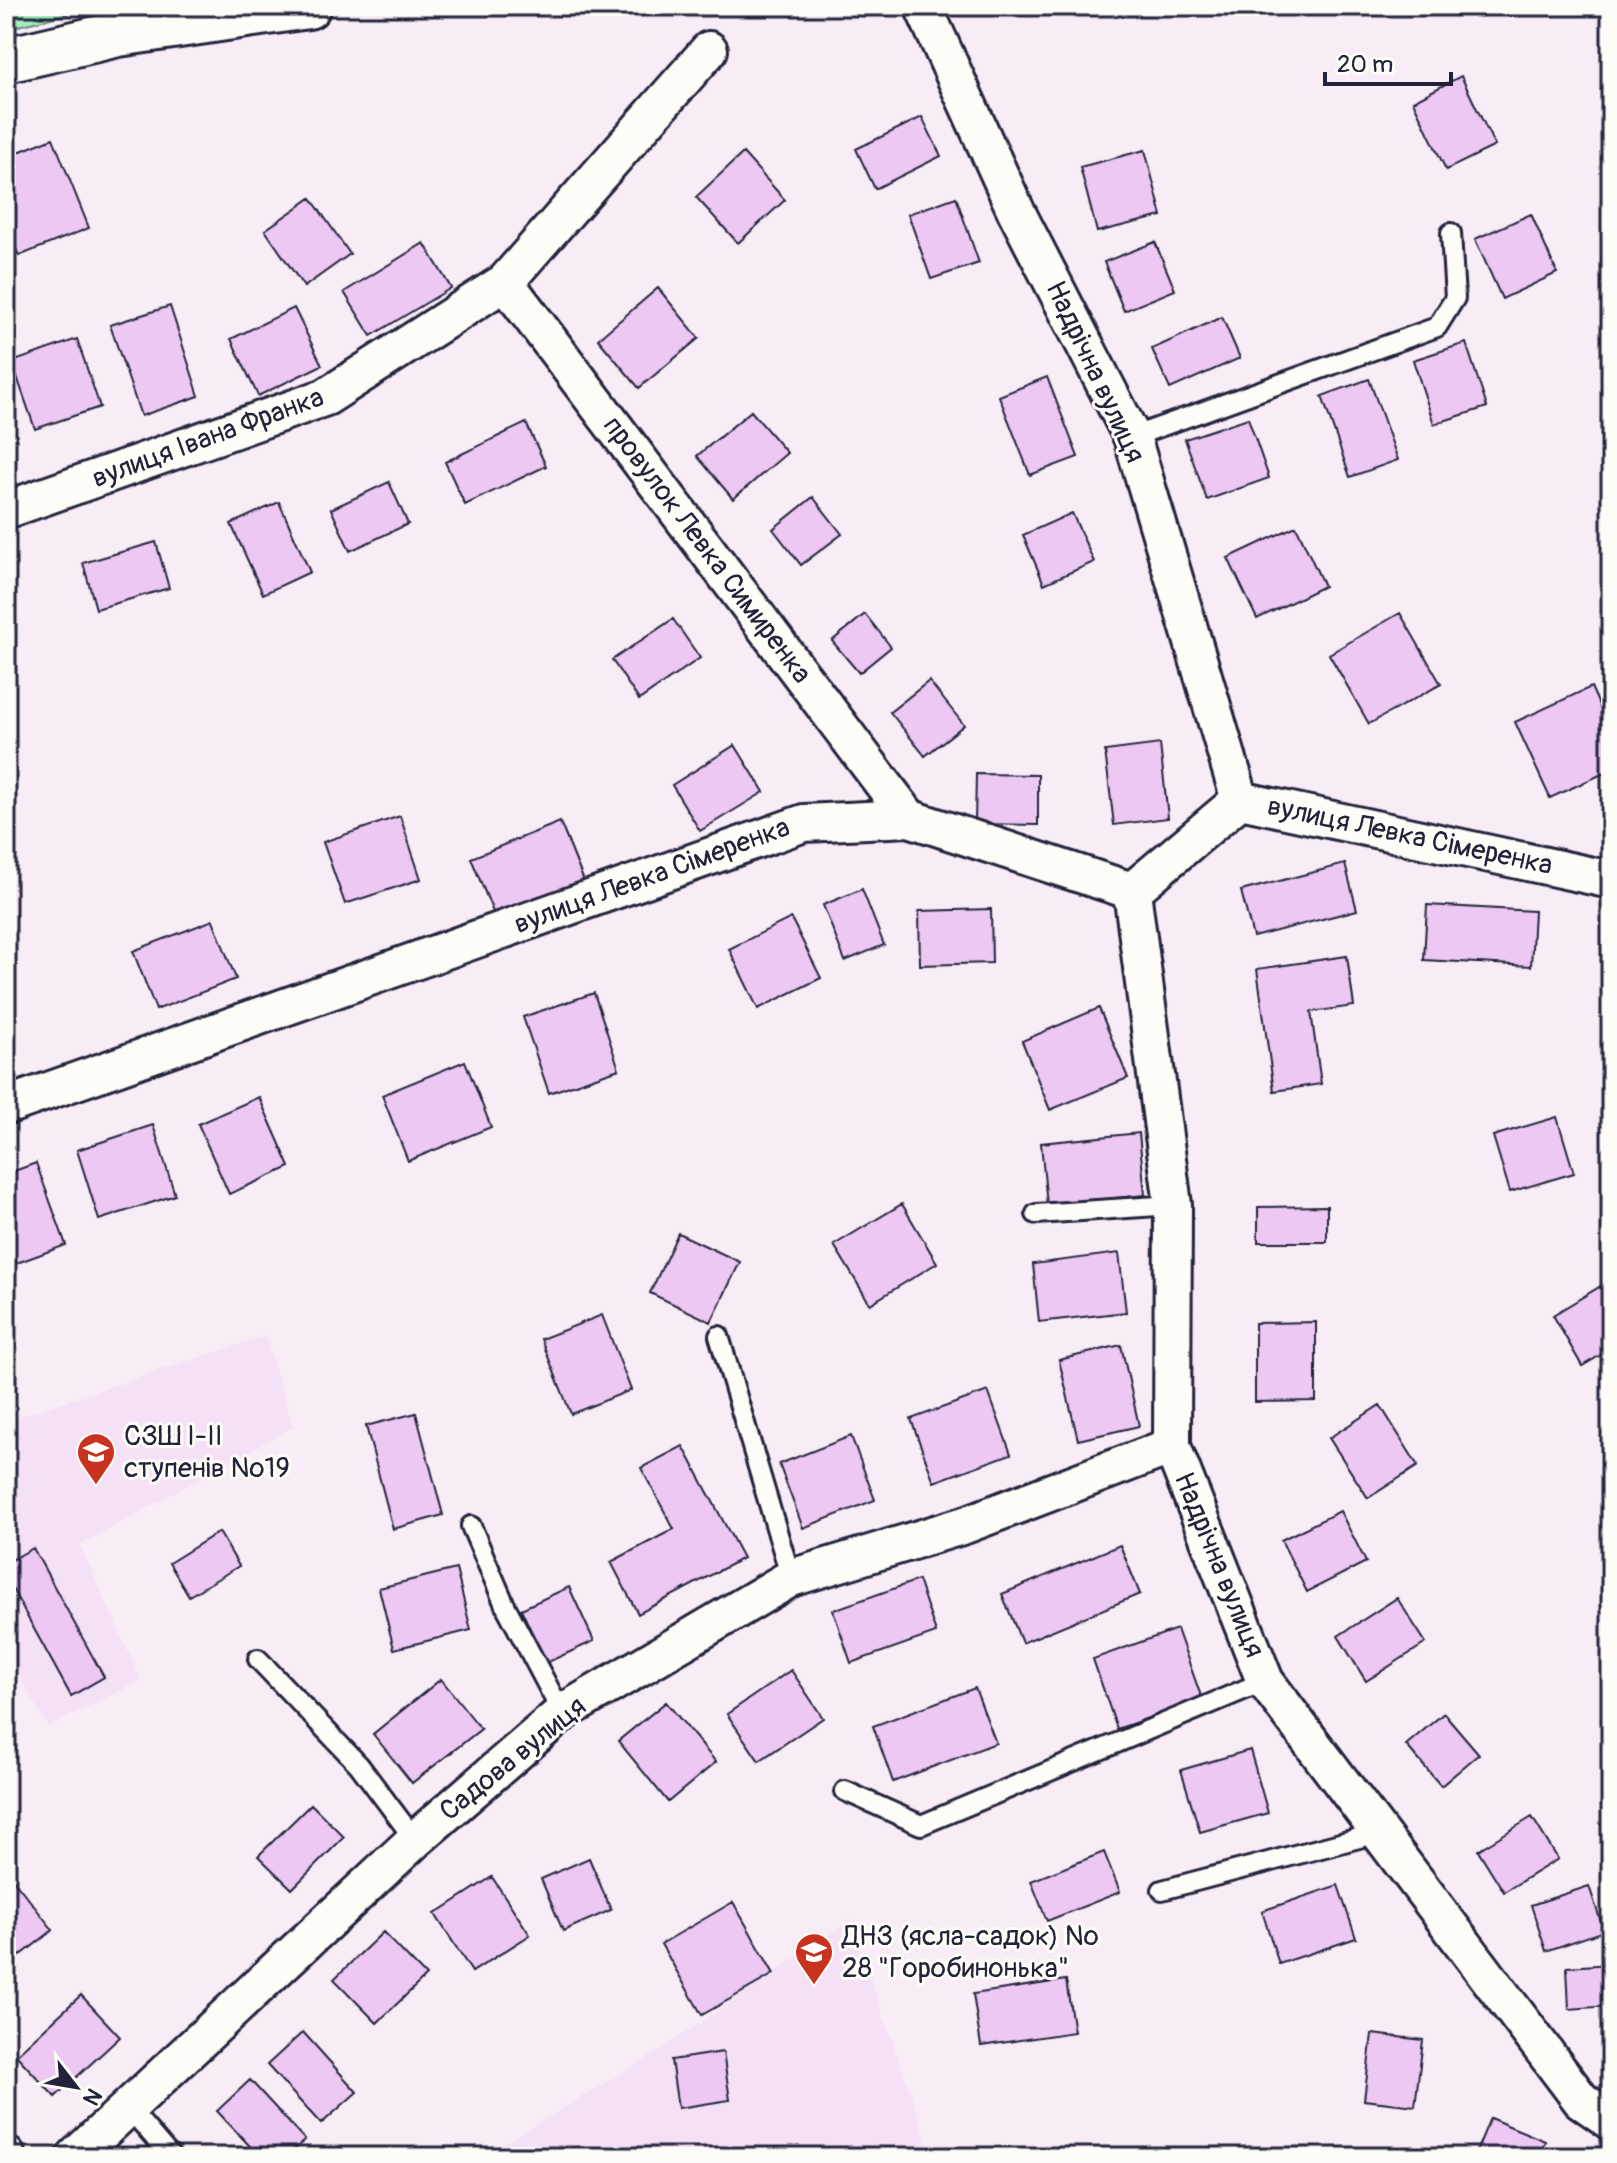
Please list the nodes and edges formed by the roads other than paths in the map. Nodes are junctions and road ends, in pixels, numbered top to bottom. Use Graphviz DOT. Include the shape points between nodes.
graph roads {
  1 [pos="308,6"];
  2 [pos="923,6"];
  3 [pos="709,50"];
  4 [pos="6,60"];
  5 [pos="1451,233"];
  6 [pos="505,282"];
  7 [pos="1132,437"];
  8 [pos="6,510"];
  9 [pos="1240,800"];
  10 [pos="909,818"];
  11 [pos="1611,880"];
  12 [pos="1132,891"];
  13 [pos="6,1106"];
  14 [pos="1173,1205"];
  15 [pos="1036,1214"];
  16 [pos="719,1336"];
  17 [pos="1172,1446"];
  18 [pos="471,1526"];
  19 [pos="791,1578"];
  20 [pos="258,1659"];
  21 [pos="1265,1681"];
  22 [pos="562,1713"];
  23 [pos="845,1791"];
  24 [pos="1378,1833"];
  25 [pos="415,1840"];
  26 [pos="1162,1890"];
  27 [pos="128,2107"];
  28 [pos="1611,2121"];
  29 [pos="75,2157"];
  30 [pos="171,2157"];
  1 -- 4 [label="main road" via="118,34"];
  2 -- 7 [label="street, Надрічна вулиця" via="1016,211"];
  3 -- 6 [label="street, вулиця Івана Франка"];
  5 -- 7 [label="lane" via="1455,298 1437,327"];
  6 -- 8 [label="street, вулиця Івана Франка" via="326,397"];
  6 -- 10 [label="street, провулок Левка Симиренка"];
  7 -- 9 [label="street, Надрічна вулиця"];
  9 -- 11 [label="street, вулиця Левка Сімеренка"];
  9 -- 12 [label="street, вулиця Левка Сімеренка"];
  10 -- 12 [label="street, вулиця Левка Сімеренка"];
  10 -- 13 [label="street, вулиця Левка Сімеренка" via="804,823"];
  12 -- 14 [label="street, Надрічна вулиця"];
  14 -- 15 [label="lane"];
  14 -- 17 [label="street, Надрічна вулиця"];
  16 -- 19 [label="lane"];
  17 -- 19 [label="street, Садова вулиця" via="965,1525"];
  17 -- 21 [label="street, Надрічна вулиця"];
  18 -- 22 [label="lane"];
  19 -- 22 [label="street, Садова вулиця"];
  20 -- 25 [label="lane" via="359,1765"];
  21 -- 23 [label="lane" via="921,1825"];
  21 -- 24 [label="street, Надрічна вулиця"];
  22 -- 25 [label="street, Садова вулиця"];
  24 -- 26 [label="lane"];
  24 -- 28 [label="street, Надрічна вулиця" via="1581,2100"];
  25 -- 27 [label="street, Садова вулиця"];
  27 -- 29 [label="street, Садова вулиця"];
  27 -- 30 [label="lane"];
}
